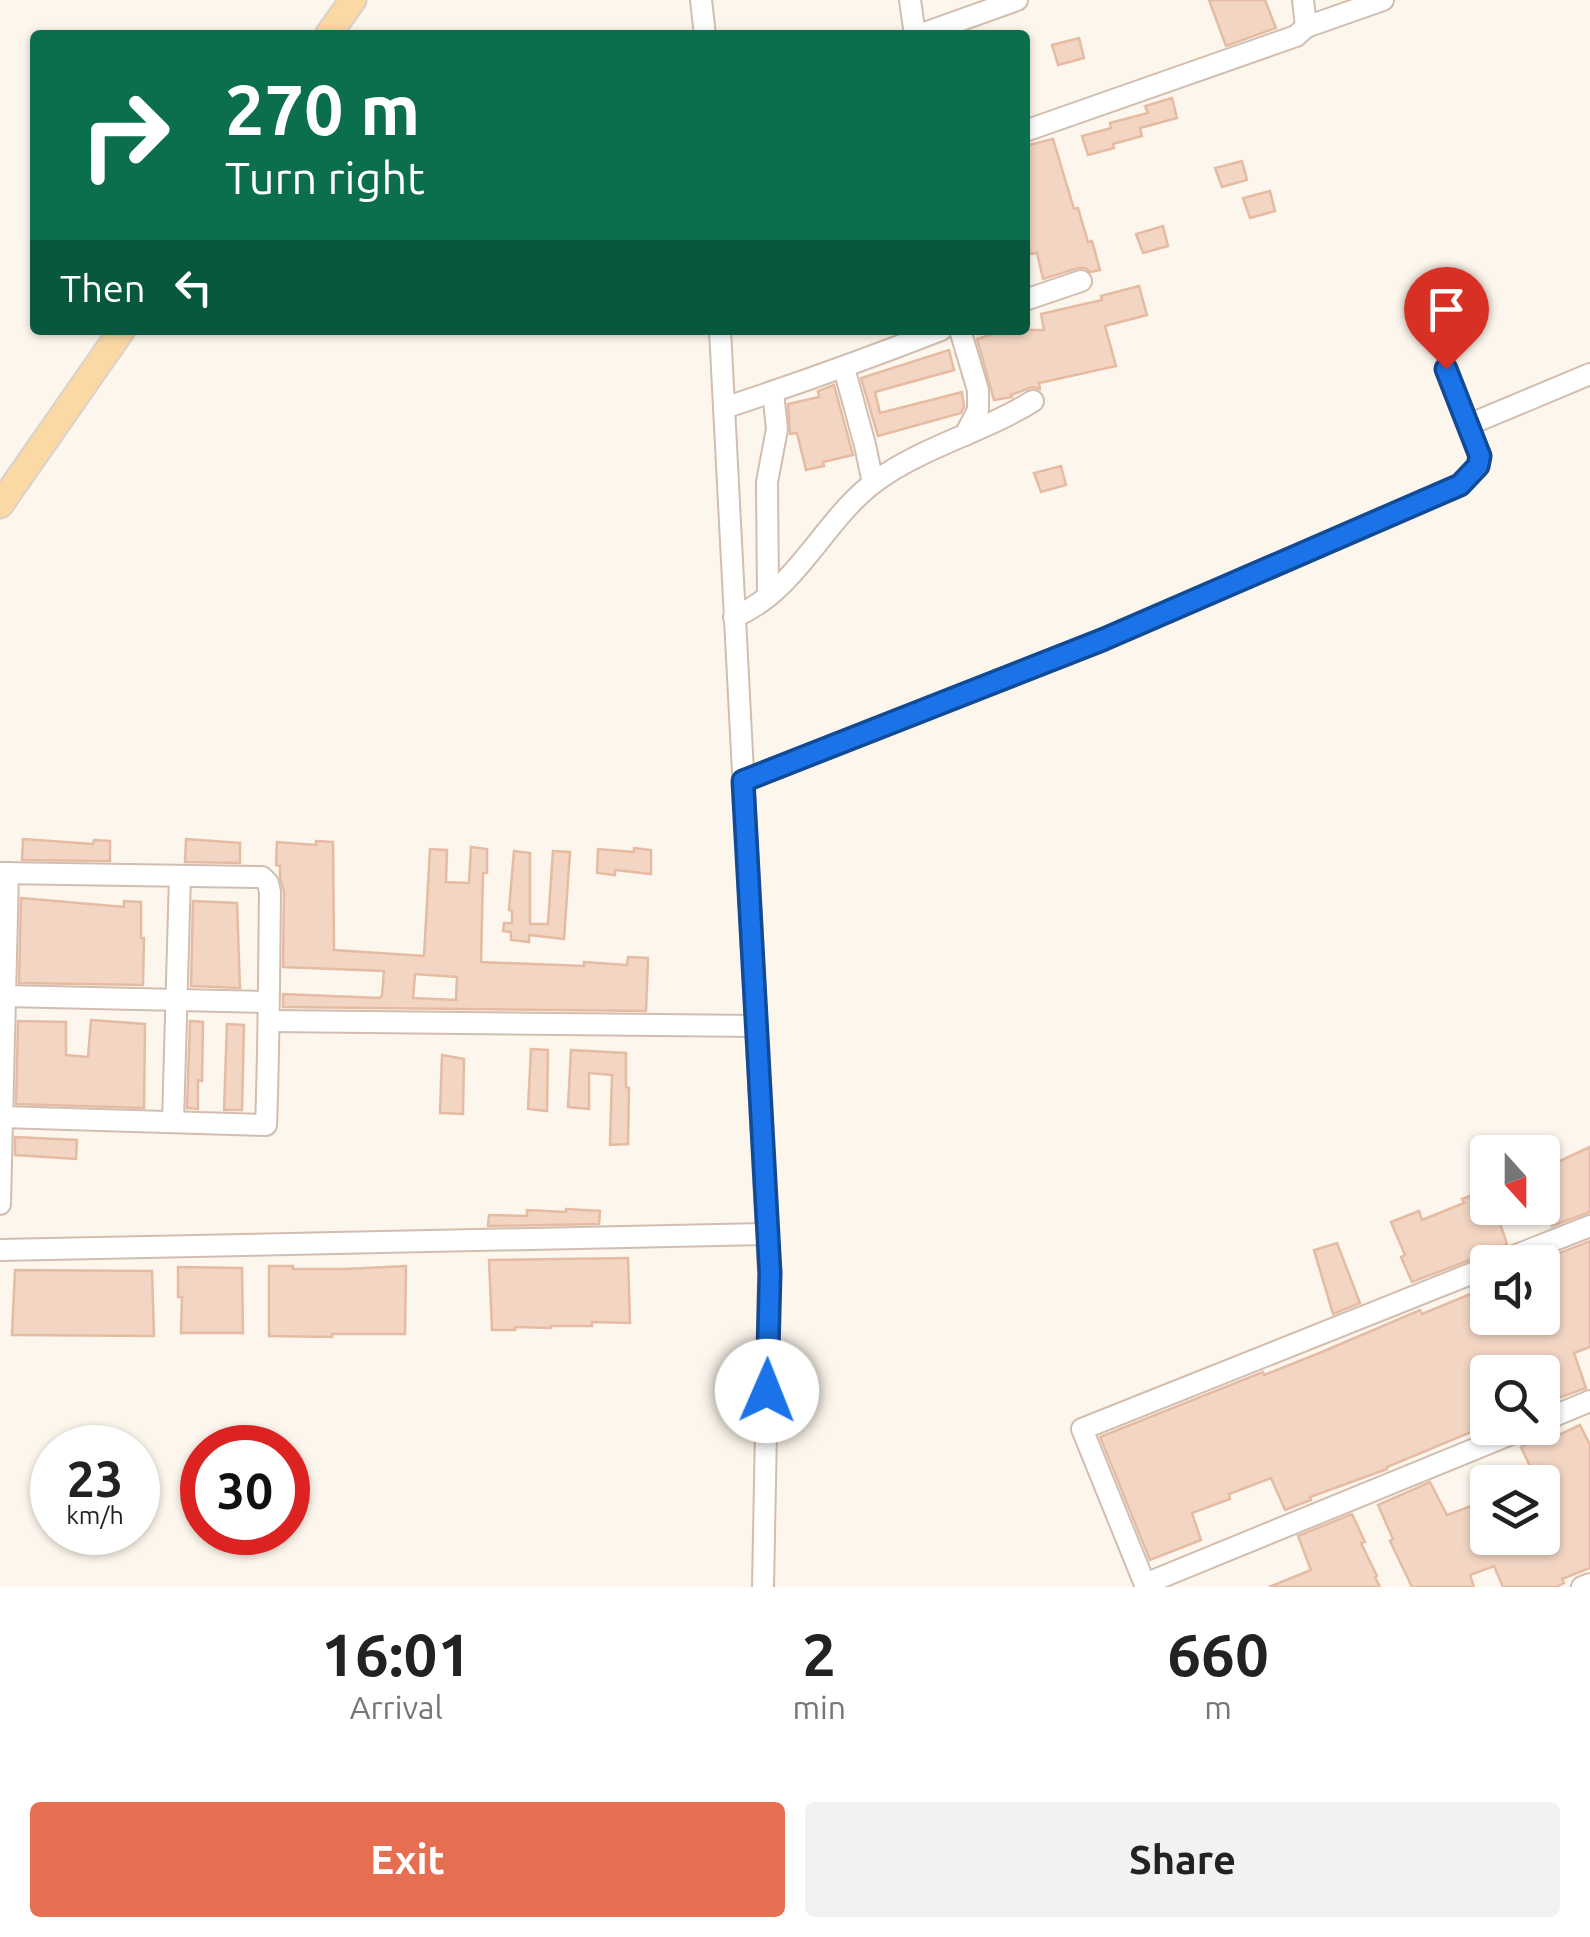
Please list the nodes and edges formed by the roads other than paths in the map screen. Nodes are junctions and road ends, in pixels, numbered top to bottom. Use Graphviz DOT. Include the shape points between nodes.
graph roads {
  1 [pos="353,0"];
  2 [pos="700,0"];
  3 [pos="910,0"];
  4 [pos="1017,0"];
  5 [pos="1303,0"];
  6 [pos="1383,0"];
  7 [pos="1306,27"];
  8 [pos="332,30"];
  9 [pos="703,30"];
  10 [pos="916,30"];
  11 [pos="931,30"];
  12 [pos="1030,129"];
  13 [pos="1082,282"];
  14 [pos="1030,298"];
  15 [pos="119,335"];
  16 [pos="720,335"];
  17 [pos="927,335"];
  18 [pos="962,335"];
  19 [pos="844,368"];
  20 [pos="1446,369"];
  21 [pos="1590,374"];
  22 [pos="774,392"];
  23 [pos="1033,401"];
  24 [pos="724,408"];
  25 [pos="1468,425"];
  26 [pos="965,435"];
  27 [pos="873,483"];
  28 [pos="0,506"];
  29 [pos="768,595"];
  30 [pos="734,617"];
  31 [pos="743,781"];
  32 [pos="4,873"];
  33 [pos="180,876"];
  34 [pos="5,996"];
  35 [pos="177,1000"];
  36 [pos="269,1011"];
  37 [pos="756,1026"];
  38 [pos="2,1041"];
  39 [pos="2,1117"];
  40 [pos="174,1122"];
  41 [pos="0,1204"];
  42 [pos="1590,1226"];
  43 [pos="767,1234"];
  44 [pos="1542,1245"];
  45 [pos="0,1250"];
  46 [pos="1470,1274"];
  47 [pos="1588,1407"];
  48 [pos="1560,1416"];
  49 [pos="1485,1445"];
  50 [pos="1590,1584"];
  51 [pos="1145,1585"];
  52 [pos="763,1587"];
  53 [pos="1582,1587"];
  1 -- 8 [label="main road"];
  2 -- 9 [label="street"];
  3 -- 10 [label="street"];
  4 -- 11 [label="street"];
  5 -- 7 [label="street"];
  6 -- 7 [label="street"];
  7 -- 12 [label="street"];
  13 -- 14 [label="street"];
  15 -- 28 [label="main road"];
  16 -- 24 [label="street"];
  17 -- 19 [label="street"];
  18 -- 26 [label="street" via="978,390 978,410"];
  19 -- 22 [label="street"];
  19 -- 27 [label="street"];
  20 -- 25 [label="street"];
  21 -- 25 [label="street"];
  22 -- 24 [label="street"];
  22 -- 29 [label="street"];
  23 -- 26 [label="street"];
  24 -- 30 [label="street"];
  25 -- 31 [label="street" via="1480,456 1460,485 1102,640"];
  26 -- 27 [label="street"];
  27 -- 29 [label="street"];
  29 -- 30 [label="street"];
  30 -- 31 [label="street"];
  31 -- 37 [label="street"];
  32 -- 33 [label="street"];
  32 -- 34 [label="street"];
  33 -- 35 [label="street"];
  33 -- 36 [label="street" via="266,879"];
  34 -- 35 [label="street"];
  34 -- 38 [label="street"];
  35 -- 36 [label="street"];
  35 -- 40 [label="street"];
  36 -- 37 [label="street"];
  36 -- 40 [label="street" via="266,1125"];
  37 -- 43 [label="street"];
  38 -- 39 [label="street"];
  39 -- 40 [label="street"];
  39 -- 41 [label="street"];
  42 -- 44 [label="street"];
  43 -- 45 [label="street"];
  43 -- 52 [label="street"];
  46 -- 51 [label="street" via="1082,1429"];
  47 -- 48 [label="street"];
  49 -- 51 [label="street"];
  50 -- 53 [label="street"];
}
